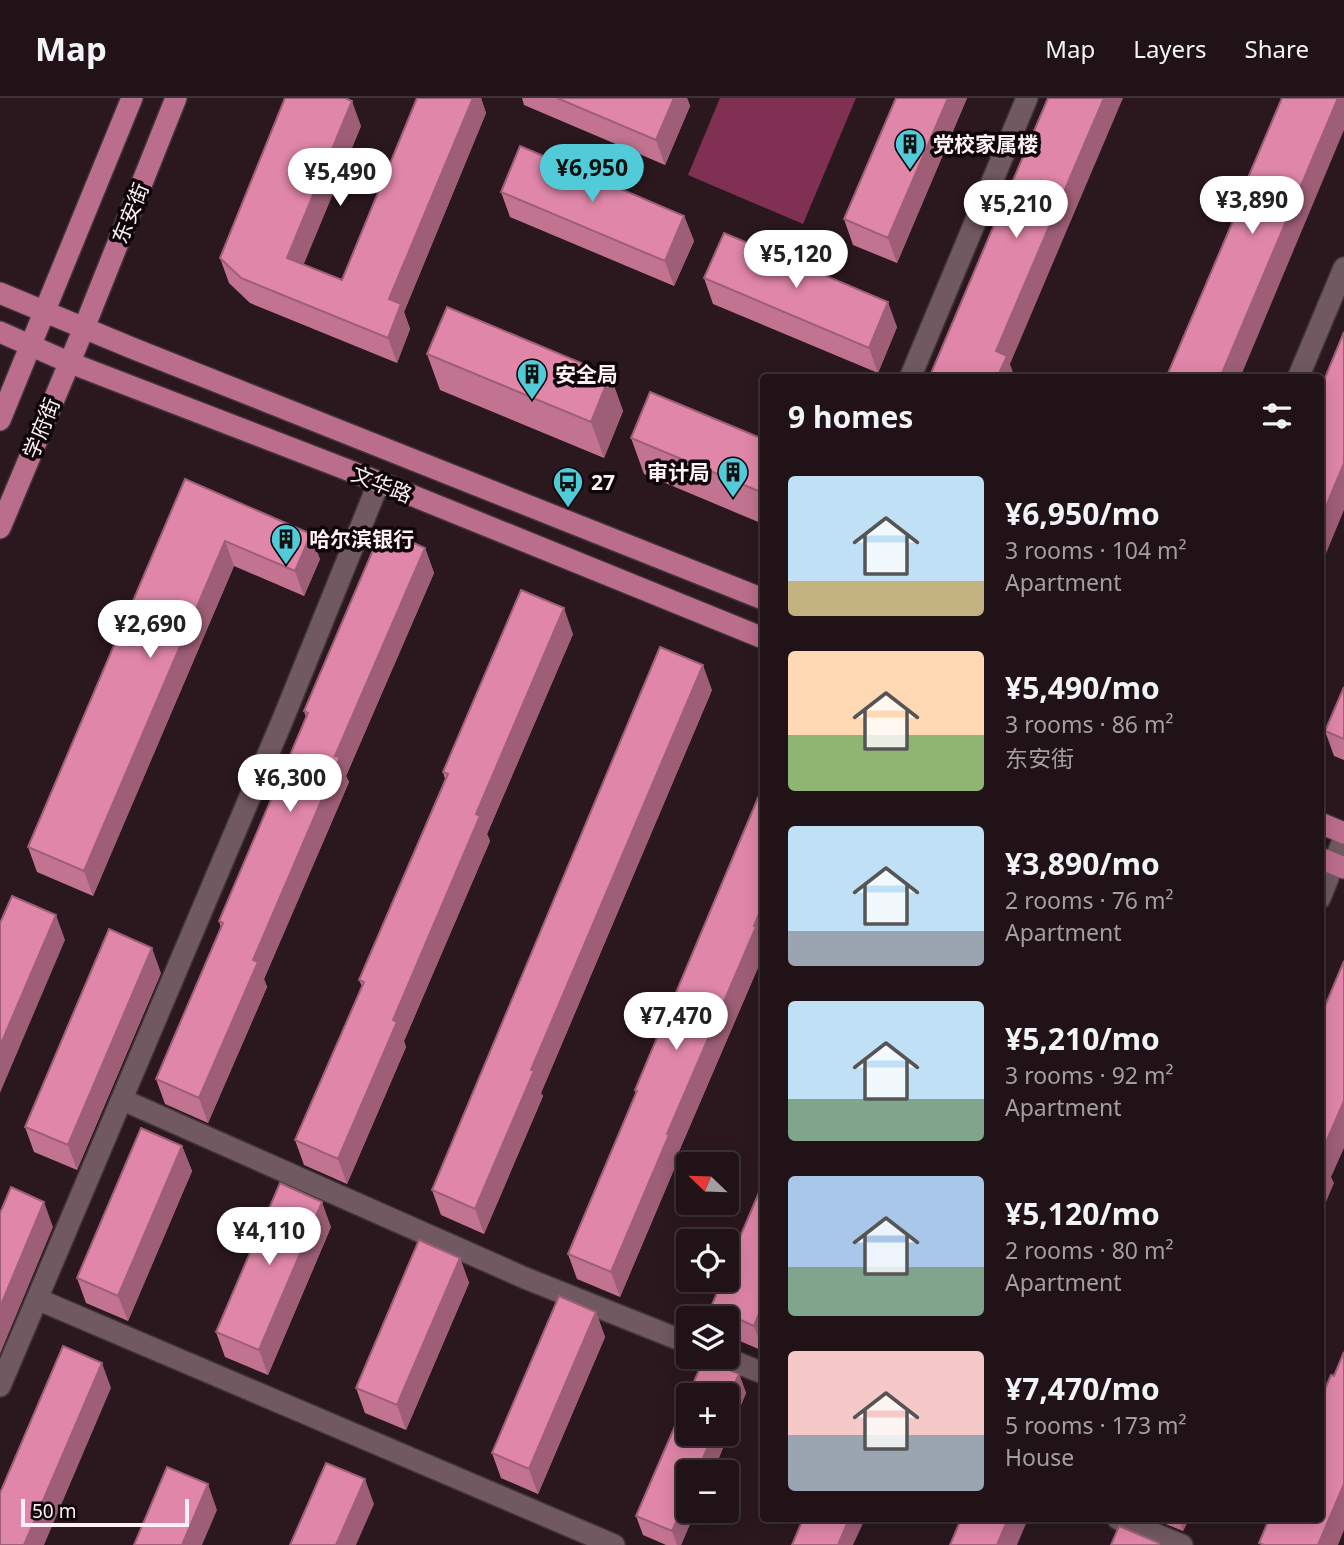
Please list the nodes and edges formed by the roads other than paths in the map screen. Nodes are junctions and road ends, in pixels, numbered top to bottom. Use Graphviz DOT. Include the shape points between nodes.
graph roads {
  1 [pos="132,98"];
  2 [pos="176,98"];
  3 [pos="1027,98"];
  4 [pos="1344,268"];
  5 [pos="0,293"];
  6 [pos="44,311"];
  7 [pos="84,328"];
  8 [pos="0,332"];
  9 [pos="31,345"];
  10 [pos="68,362"];
  11 [pos="912,374"];
  12 [pos="1300,374"];
  13 [pos="0,420"];
  14 [pos="379,482"];
  15 [pos="0,528"];
  16 [pos="760,598"];
  17 [pos="760,637"];
  18 [pos="1324,825"];
  19 [pos="1344,836"];
  20 [pos="1332,863"];
  21 [pos="1324,886"];
  22 [pos="123,1100"];
  23 [pos="37,1299"];
  24 [pos="676,1338"];
  25 [pos="739,1364"];
  26 [pos="760,1372"];
  27 [pos="0,1386"];
  28 [pos="1125,1522"];
  29 [pos="614,1545"];
  30 [pos="1182,1545"];
  1 -- 6 [label="main road, 东安街"];
  2 -- 7 [label="main road, 东安街"];
  3 -- 11 [label="street"];
  4 -- 12 [label="street"];
  5 -- 6 [label="main road, 文华路"];
  6 -- 7 [label="main road, 文华路"];
  6 -- 9 [label="main road, 学府街"];
  7 -- 10 [label="main road, 学府街"];
  7 -- 16 [label="main road, 文华路"];
  8 -- 9 [label="main road, 文华路"];
  9 -- 10 [label="main road, 文华路"];
  9 -- 13 [label="main road, 学府街"];
  10 -- 14 [label="main road, 文华路"];
  10 -- 15 [label="main road, 学府街"];
  14 -- 17 [label="main road, 文华路"];
  14 -- 22 [label="street"];
  18 -- 19 [label="main road"];
  19 -- 20 [label="street"];
  20 -- 21 [label="street"];
  22 -- 23 [label="street"];
  22 -- 24 [label="street" via="525,1278"];
  23 -- 27 [label="street"];
  23 -- 29 [label="street"];
  25 -- 26 [label="street"];
  28 -- 30 [label="street"];
}
